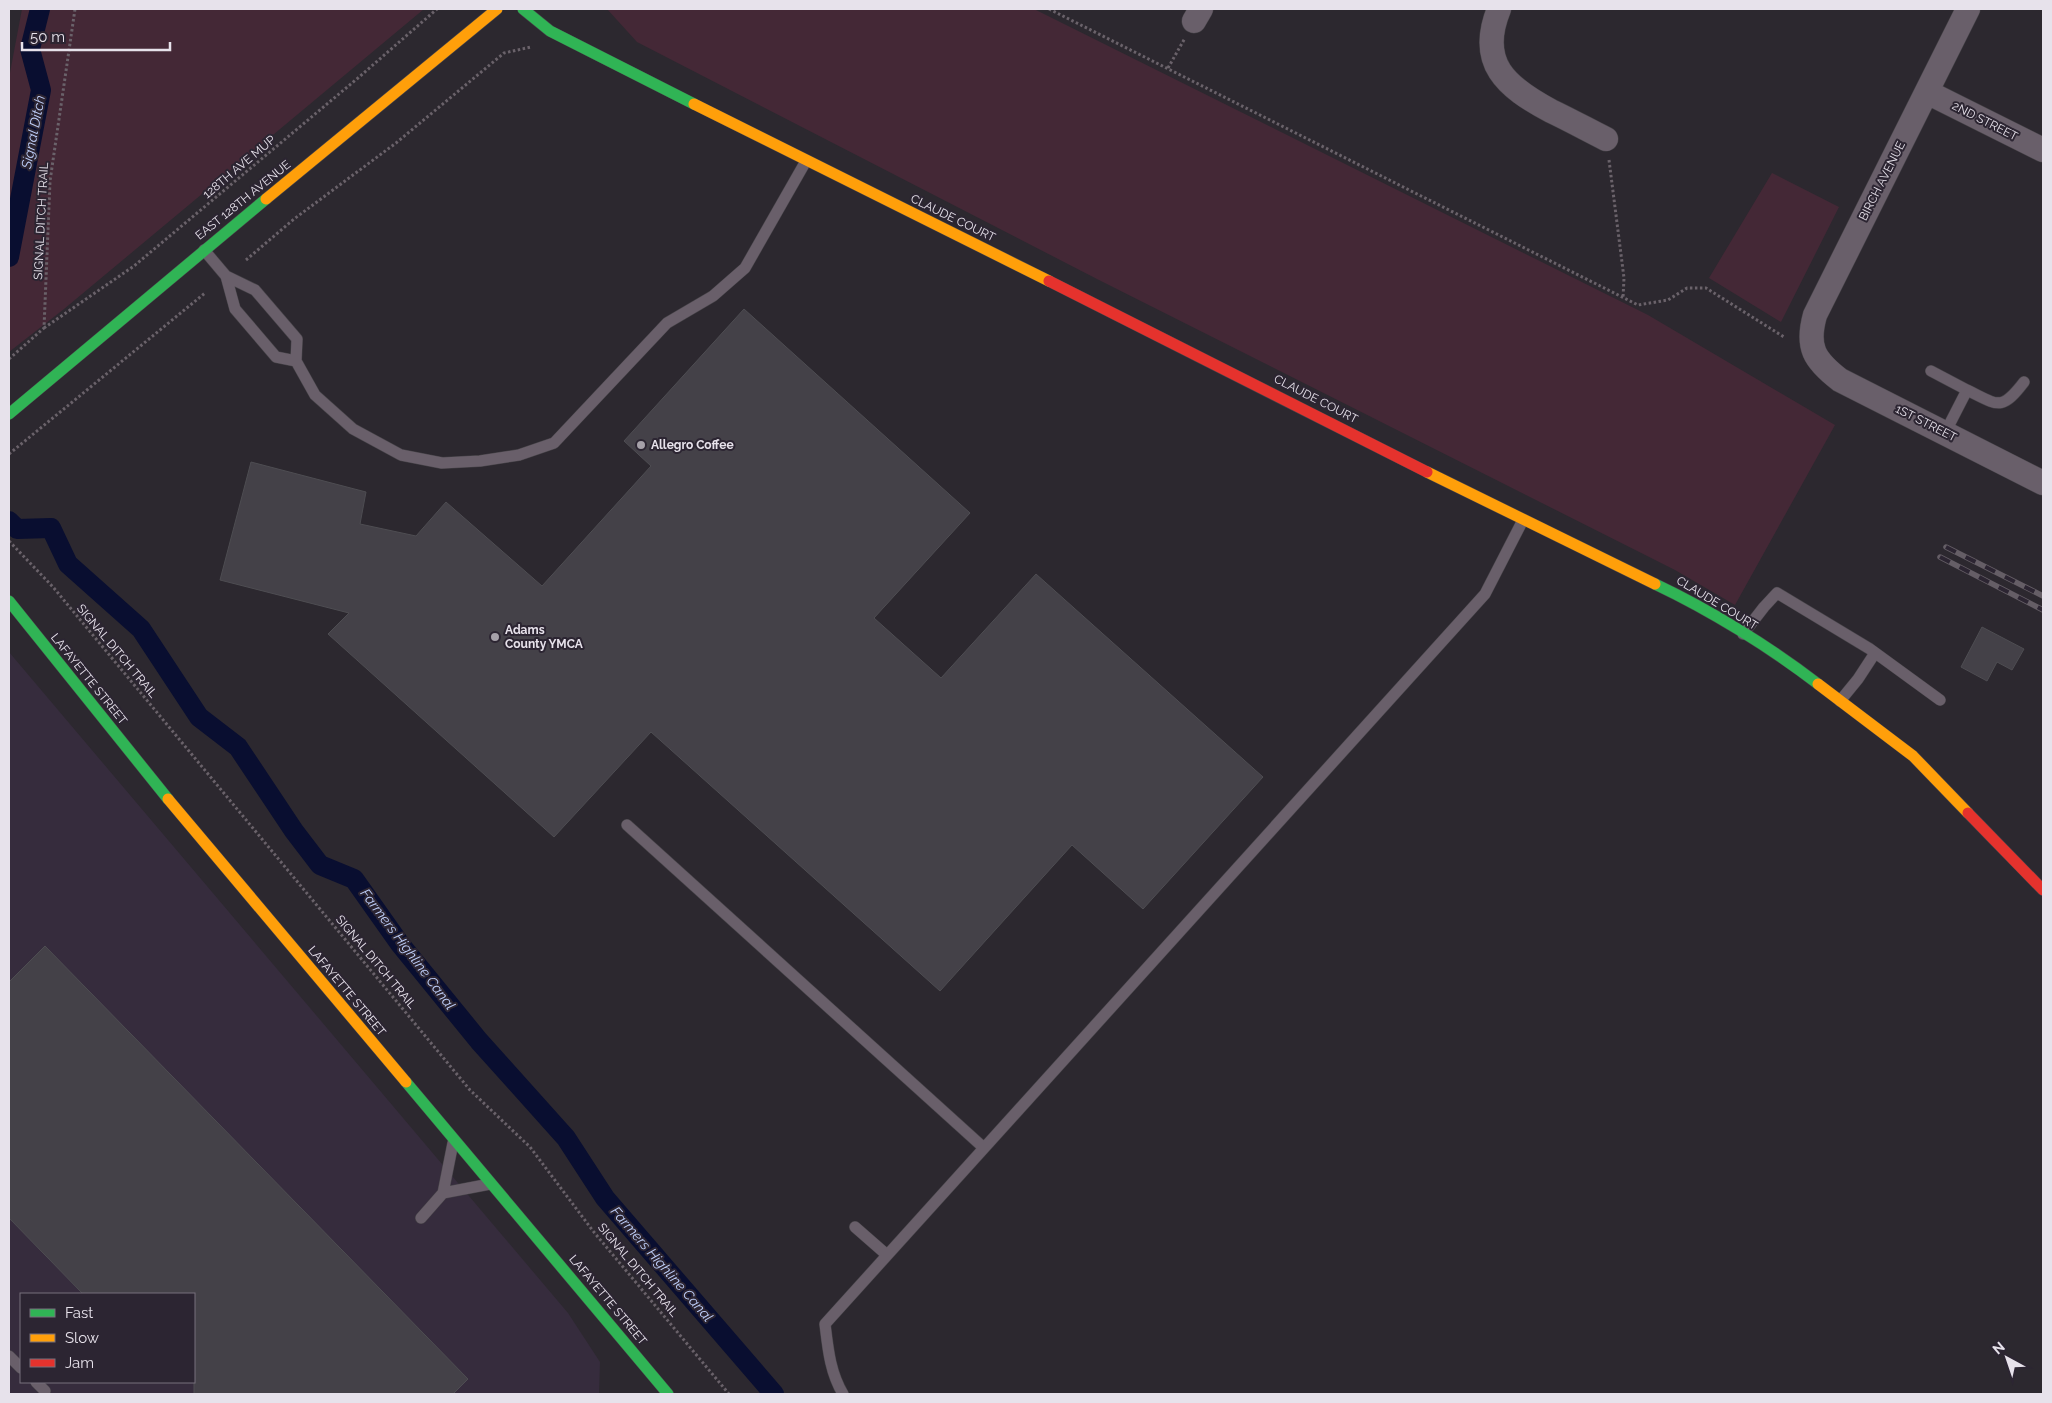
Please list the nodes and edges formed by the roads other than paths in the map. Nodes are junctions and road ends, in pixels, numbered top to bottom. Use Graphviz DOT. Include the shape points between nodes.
graph roads {
  1 [pos="497,9"];
  2 [pos="523,9"];
  3 [pos="1499,9"];
  4 [pos="1968,9"];
  5 [pos="1927,92"];
  6 [pos="1606,140"];
  7 [pos="2043,150"];
  8 [pos="806,161"];
  9 [pos="204,250"];
  10 [pos="226,276"];
  11 [pos="1815,355"];
  12 [pos="296,361"];
  13 [pos="1931,371"];
  14 [pos="2024,382"];
  15 [pos="1967,390"];
  16 [pos="9,414"];
  17 [pos="1945,433"];
  18 [pos="2043,483"];
  19 [pos="1523,520"];
  20 [pos="9,601"];
  21 [pos="1743,634"];
  22 [pos="1875,653"];
  23 [pos="1940,700"];
  24 [pos="1840,701"];
  25 [pos="628,825"];
  26 [pos="2043,890"];
  27 [pos="453,1138"];
  28 [pos="984,1148"];
  29 [pos="492,1184"];
  30 [pos="443,1193"];
  31 [pos="421,1218"];
  32 [pos="855,1227"];
  33 [pos="887,1255"];
  34 [pos="9,1356"];
  35 [pos="20,1367"];
  36 [pos="37,1383"];
  37 [pos="45,1391"];
  38 [pos="668,1394"];
  39 [pos="843,1394"];
  1 -- 9 [label="street, EAST 128TH AVENUE"];
  2 -- 8 [label="street, CLAUDE COURT" via="550,31"];
  3 -- 6 [label="street" via="1490,47 1504,78 1526,98"];
  4 -- 5 [label="street, BIRCH AVENUE"];
  5 -- 7 [label="street, 2ND STREET"];
  5 -- 11 [label="street, BIRCH AVENUE" via="1815,315 1810,340"];
  8 -- 12 [label="lane" via="744,268 713,296 662,328 554,443 519,455 480,461 442,463 401,455 354,429 315,395"];
  8 -- 19 [label="street, CLAUDE COURT" via="1096,303"];
  9 -- 10 [label="lane"];
  9 -- 16 [label="street, EAST 128TH AVENUE"];
  10 -- 12 [label="lane" via="255,290 296,339"];
  10 -- 12 [label="lane" via="235,309 276,358"];
  11 -- 17 [label="street, 1ST STREET" via="1840,380"];
  13 -- 15 [label="lane"];
  14 -- 15 [label="lane" via="2002,404"];
  15 -- 17 [label="lane"];
  17 -- 18 [label="street, 1ST STREET"];
  19 -- 21 [label="street, CLAUDE COURT" via="1691,600"];
  19 -- 28 [label="lane" via="1485,594"];
  20 -- 27 [label="street, LAFAYETTE STREET" via="155,783"];
  21 -- 22 [label="lane" via="1777,593"];
  21 -- 24 [label="street, CLAUDE COURT" via="1801,671"];
  22 -- 23 [label="lane"];
  22 -- 24 [label="lane"];
  24 -- 26 [label="street, CLAUDE COURT" via="1913,756"];
  25 -- 28 [label="lane"];
  27 -- 29 [label="street, LAFAYETTE STREET"];
  27 -- 30 [label="lane"];
  28 -- 33 [label="lane"];
  29 -- 30 [label="lane"];
  29 -- 38 [label="street, LAFAYETTE STREET"];
  30 -- 31 [label="lane"];
  32 -- 33 [label="lane"];
  33 -- 39 [label="lane" via="825,1324 835,1379"];
  34 -- 35 [label="lane"];
  36 -- 37 [label="lane"];
}
